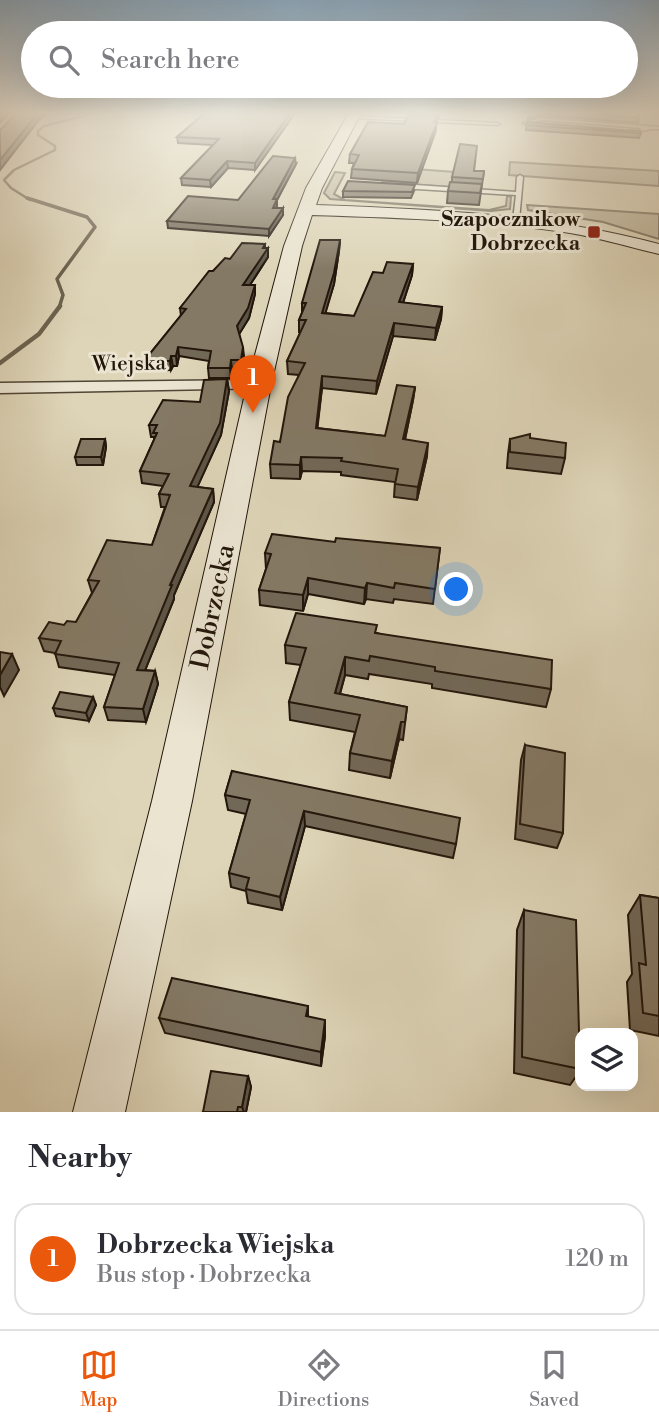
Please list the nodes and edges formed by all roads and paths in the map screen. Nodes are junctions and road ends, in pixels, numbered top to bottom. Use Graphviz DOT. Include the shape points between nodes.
graph roads {
  1 [pos="328,165"];
  2 [pos="520,177"];
  3 [pos="397,186"];
  4 [pos="519,194"];
  5 [pos="307,206"];
  6 [pos="516,220"];
  7 [pos="659,249"];
  8 [pos="259,384"];
  9 [pos="0,388"];
  10 [pos="99,1112"];
  1 -- 5 [label="street, Dobrzecka"];
  2 -- 4 [label="lane"];
  3 -- 4 [label="lane"];
  4 -- 6 [label="lane"];
  5 -- 6 [label="street"];
  5 -- 8 [label="street, Dobrzecka"];
  6 -- 7 [label="street" via="589,231"];
  8 -- 9 [label="street, Wiejska"];
  8 -- 10 [label="street, Dobrzecka" via="172,801"];
}
